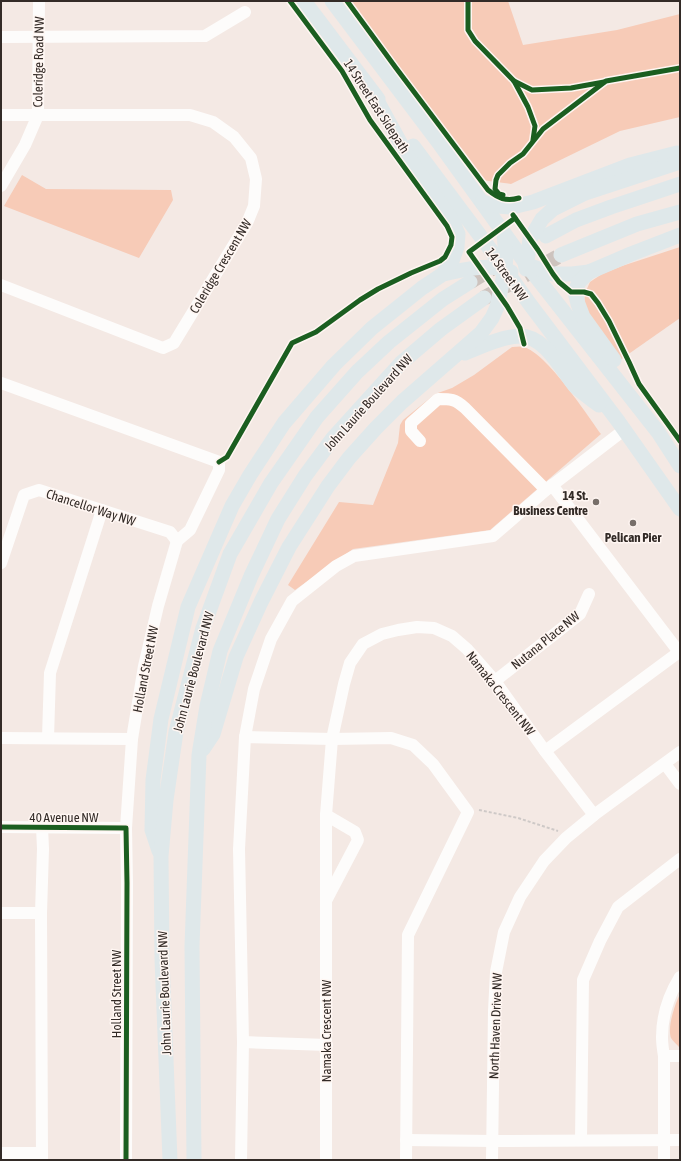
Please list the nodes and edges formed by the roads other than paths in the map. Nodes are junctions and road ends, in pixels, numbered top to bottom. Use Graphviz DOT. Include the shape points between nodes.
graph roads {
  1 [pos="39,1"];
  2 [pos="304,1"];
  3 [pos="332,1"];
  4 [pos="245,12"];
  5 [pos="1,37"];
  6 [pos="38,37"];
  7 [pos="373,92"];
  8 [pos="1,115"];
  9 [pos="38,116"];
  10 [pos="680,152"];
  11 [pos="680,162"];
  12 [pos="680,184"];
  13 [pos="1,186"];
  14 [pos="482,202"];
  15 [pos="680,212"];
  16 [pos="504,234"];
  17 [pos="680,235"];
  18 [pos="546,236"];
  19 [pos="561,255"];
  20 [pos="505,262"];
  21 [pos="526,272"];
  22 [pos="589,272"];
  23 [pos="443,274"];
  24 [pos="470,282"];
  25 [pos="1,285"];
  26 [pos="484,298"];
  27 [pos="529,303"];
  28 [pos="454,358"];
  29 [pos="1,382"];
  30 [pos="622,386"];
  31 [pos="621,425"];
  32 [pos="420,441"];
  33 [pos="680,466"];
  34 [pos="549,487"];
  35 [pos="680,509"];
  36 [pos="102,510"];
  37 [pos="177,541"];
  38 [pos="1,563"];
  39 [pos="589,594"];
  40 [pos="495,681"];
  41 [pos="245,737"];
  42 [pos="1,738"];
  43 [pos="48,738"];
  44 [pos="132,739"];
  45 [pos="332,739"];
  46 [pos="545,751"];
  47 [pos="680,752"];
  48 [pos="199,755"];
  49 [pos="665,764"];
  50 [pos="680,784"];
  51 [pos="326,815"];
  52 [pos="594,815"];
  53 [pos="1,827"];
  54 [pos="42,827"];
  55 [pos="126,828"];
  56 [pos="161,856"];
  57 [pos="680,859"];
  58 [pos="326,902"];
  59 [pos="1,913"];
  60 [pos="41,913"];
  61 [pos="680,977"];
  62 [pos="243,1042"];
  63 [pos="327,1045"];
  64 [pos="664,1056"];
  65 [pos="680,1056"];
  66 [pos="406,1140"];
  67 [pos="581,1140"];
  68 [pos="663,1140"];
  69 [pos="680,1140"];
  70 [pos="493,1141"];
  71 [pos="1,1153"];
  72 [pos="42,1156"];
  73 [pos="126,1160"];
  74 [pos="170,1160"];
  75 [pos="194,1160"];
  76 [pos="241,1160"];
  77 [pos="326,1160"];
  78 [pos="406,1160"];
  79 [pos="492,1160"];
  80 [pos="664,1160"];
  1 -- 6 [label="street, Coleridge Road NW"];
  2 -- 7 [label="main road, 14 Street NW"];
  3 -- 14 [label="main road, 14 Street NW"];
  4 -- 6 [label="street" via="205,36"];
  5 -- 6 [label="street"];
  6 -- 9 [label="street, Coleridge Road NW"];
  7 -- 20 [label="main road, 14 Street NW" via="488,247"];
  7 -- 23 [label="main road" via="407,154 452,220 458,234 452,261"];
  8 -- 9 [label="street, Coleridge Crescent NW"];
  9 -- 13 [label="street, Coleridge Road NW" via="25,145"];
  9 -- 25 [label="street, Coleridge Crescent NW" via="190,115 213,122 234,137 251,158 256,179 254,206 247,223 174,343 163,348"];
  10 -- 14 [label="main road" via="630,165 533,202 512,207"];
  11 -- 21 [label="main road" via="585,193 553,209 542,220 530,239"];
  12 -- 18 [label="main road" via="610,206"];
  14 -- 16 [label="main road, 14 Street NW"];
  15 -- 19 [label="main road" via="637,224"];
  16 -- 20 [label="main road"];
  16 -- 21 [label="main road, 14 Street NW"];
  17 -- 22 [label="main road"];
  20 -- 21 [label="main road"];
  20 -- 23 [label="main road"];
  20 -- 27 [label="main road, 14 Street NW"];
  20 -- 28 [label="main road" via="497,308 492,318 481,333"];
  21 -- 22 [label="main road"];
  21 -- 27 [label="main road"];
  21 -- 30 [label="main road, 14 Street NW" via="547,291"];
  22 -- 30 [label="main road" via="579,282 575,292 578,304 583,317 616,362"];
  23 -- 56 [label="main road" via="372,328 334,365 284,423 232,506 188,607 161,719 153,780 152,830"];
  24 -- 56 [label="main road, John Laurie Boulevard NW" via="443,299 389,342 357,372 317,417 270,483 230,554 203,628 176,732"];
  26 -- 48 [label="main road, John Laurie Boulevard NW" via="441,329 401,363 333,438 301,482 278,519 254,569 220,651"];
  27 -- 31 [label="main road, 14 Street NW"];
  28 -- 31 [label="main road" via="502,339 522,336 534,339 545,347 577,387"];
  28 -- 48 [label="main road" via="422,384 376,428 328,486 289,547 261,602 236,657 213,734"];
  29 -- 37 [label="street" via="219,462 219,470 190,530"];
  30 -- 33 [label="main road, 14 Street NW" via="658,432"];
  31 -- 34 [label="street"];
  31 -- 35 [label="main road, 14 Street NW"];
  32 -- 34 [label="street" via="411,431 411,423 438,399 457,401"];
  34 -- 41 [label="street" via="493,536 354,556 336,566 292,601 271,639 254,689"];
  34 -- 46 [label="street" via="679,652"];
  36 -- 37 [label="street, Chancellor Way NW" via="170,532"];
  36 -- 38 [label="street, Chancellor Way NW" via="39,490 24,495"];
  36 -- 43 [label="street" via="50,673"];
  37 -- 44 [label="street, Holland Street NW" via="144,666"];
  39 -- 40 [label="street, Nutana Place NW" via="580,614"];
  40 -- 45 [label="street, Namaka Crescent NW" via="467,648 452,636 434,628 417,627 382,634 362,644 350,663"];
  40 -- 46 [label="street, Namaka Crescent NW"];
  41 -- 45 [label="street"];
  41 -- 62 [label="street" via="238,849"];
  42 -- 43 [label="street"];
  43 -- 44 [label="street"];
  44 -- 55 [label="street, Holland Street NW"];
  45 -- 51 [label="street, Namaka Crescent NW"];
  45 -- 66 [label="street" via="391,738 413,745 433,764 468,812 408,935"];
  46 -- 52 [label="street, Namaka Crescent NW"];
  47 -- 49 [label="street, North Haven Drive NW"];
  48 -- 75 [label="main road, John Laurie Boulevard NW" via="192,946"];
  49 -- 50 [label="street"];
  49 -- 52 [label="street, North Haven Drive NW"];
  51 -- 58 [label="street, Namaka Crescent NW"];
  51 -- 58 [label="street, Namaka Crescent NW" via="355,832 358,840"];
  52 -- 70 [label="street, North Haven Drive NW" via="566,838 544,861 520,897 504,932 494,995"];
  53 -- 54 [label="street, 40 Avenue NW"];
  54 -- 55 [label="street, 40 Avenue NW"];
  54 -- 60 [label="street"];
  55 -- 73 [label="street, Holland Street NW"];
  56 -- 74 [label="main road, John Laurie Boulevard NW" via="162,959"];
  57 -- 67 [label="street" via="618,907 583,980"];
  58 -- 63 [label="street, Namaka Crescent NW"];
  59 -- 60 [label="street"];
  60 -- 72 [label="street"];
  61 -- 64 [label="street" via="672,990 666,1009 662,1037"];
  62 -- 63 [label="street"];
  62 -- 76 [label="street"];
  63 -- 77 [label="street, Namaka Crescent NW"];
  64 -- 65 [label="street"];
  64 -- 68 [label="street"];
  66 -- 70 [label="street"];
  66 -- 78 [label="street"];
  67 -- 68 [label="street"];
  67 -- 70 [label="street"];
  68 -- 69 [label="street"];
  68 -- 80 [label="street"];
  70 -- 79 [label="street, North Haven Drive NW"];
  71 -- 72 [label="street"];
}
